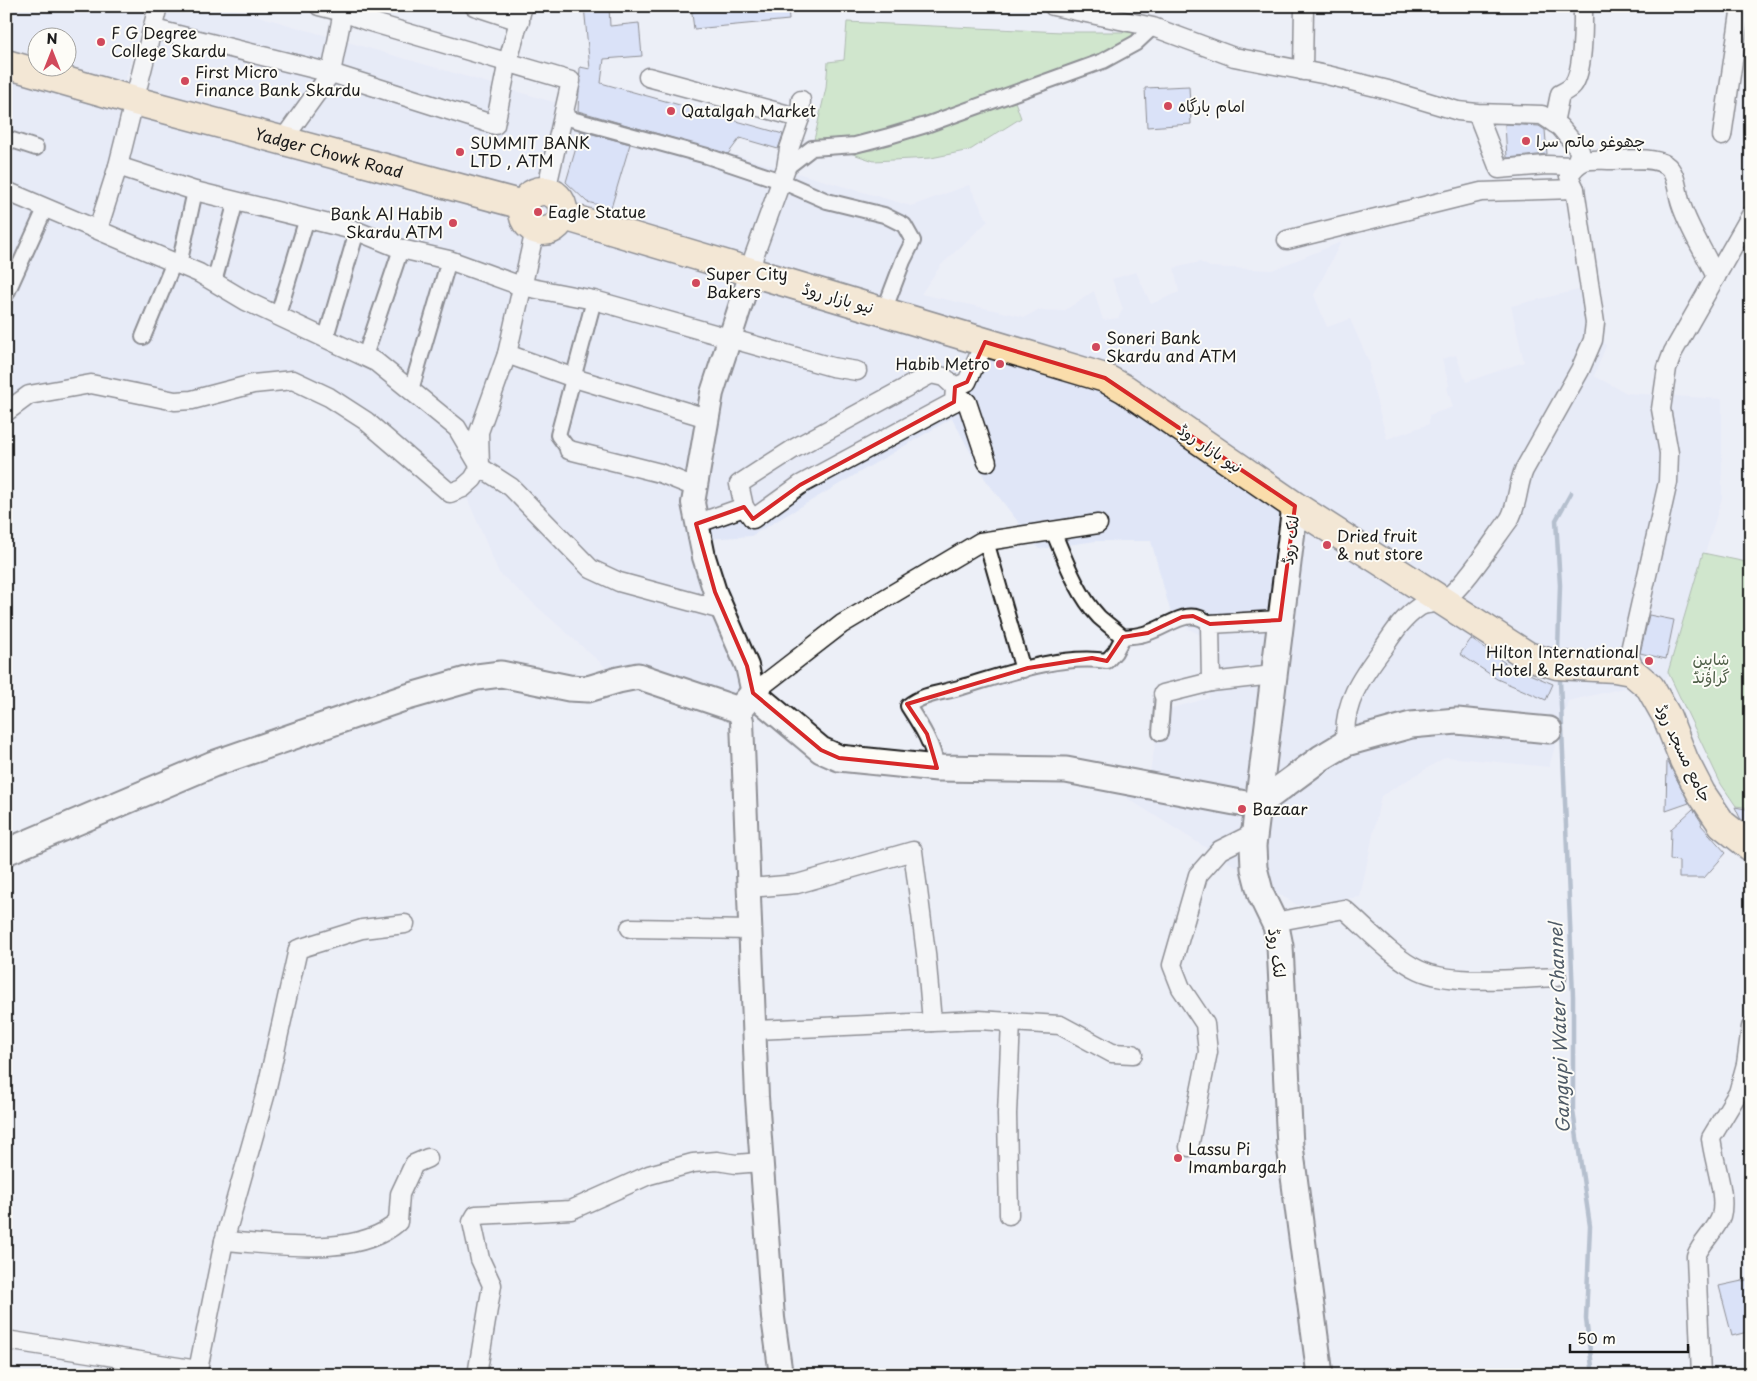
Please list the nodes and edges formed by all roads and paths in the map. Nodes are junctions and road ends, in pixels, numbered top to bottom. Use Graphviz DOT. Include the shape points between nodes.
graph roads {
  1 [pos="158,6"];
  2 [pos="319,6"];
  3 [pos="474,6"];
  4 [pos="1053,6"];
  5 [pos="1304,6"];
  6 [pos="1583,6"];
  7 [pos="1741,6"];
  8 [pos="344,9"];
  9 [pos="1109,12"];
  10 [pos="521,14"];
  11 [pos="1153,27"];
  12 [pos="154,30"];
  13 [pos="508,61"];
  14 [pos="6,64"];
  15 [pos="1302,71"];
  16 [pos="331,73"];
  17 [pos="648,77"];
  18 [pos="801,100"];
  19 [pos="135,101"];
  20 [pos="1477,113"];
  21 [pos="564,117"];
  22 [pos="800,118"];
  23 [pos="1554,123"];
  24 [pos="1722,136"];
  25 [pos="6,138"];
  26 [pos="282,141"];
  27 [pos="36,148"];
  28 [pos="118,166"];
  29 [pos="1575,166"];
  30 [pos="784,174"];
  31 [pos="1574,189"];
  32 [pos="6,191"];
  33 [pos="546,191"];
  34 [pos="195,192"];
  35 [pos="236,201"];
  36 [pos="523,205"];
  37 [pos="45,209"];
  38 [pos="1751,215"];
  39 [pos="564,216"];
  40 [pos="307,218"];
  41 [pos="98,229"];
  42 [pos="535,230"];
  43 [pos="357,232"];
  44 [pos="1286,240"];
  45 [pos="402,249"];
  46 [pos="448,260"];
  47 [pos="176,263"];
  48 [pos="752,273"];
  49 [pos="10,276"];
  50 [pos="1716,277"];
  51 [pos="214,282"];
  52 [pos="521,286"];
  53 [pos="6,295"];
  54 [pos="594,300"];
  55 [pos="884,311"];
  56 [pos="278,315"];
  57 [pos="326,336"];
  58 [pos="144,337"];
  59 [pos="731,340"];
  60 [pos="985,342"];
  61 [pos="506,354"];
  62 [pos="365,356"];
  63 [pos="857,371"];
  64 [pos="574,378"];
  65 [pos="411,390"];
  66 [pos="954,394"];
  67 [pos="6,412"];
  68 [pos="707,418"];
  69 [pos="569,450"];
  70 [pos="987,462"];
  71 [pos="480,466"];
  72 [pos="695,487"];
  73 [pos="1295,506"];
  74 [pos="744,507"];
  75 [pos="696,524"];
  76 [pos="1098,524"];
  77 [pos="1053,530"];
  78 [pos="986,541"];
  79 [pos="1443,601"];
  80 [pos="722,610"];
  81 [pos="1280,620"];
  82 [pos="1210,624"];
  83 [pos="1123,637"];
  84 [pos="1023,670"];
  85 [pos="1273,675"];
  86 [pos="1638,679"];
  87 [pos="1212,682"];
  88 [pos="1163,694"];
  89 [pos="746,701"];
  90 [pos="1549,730"];
  91 [pos="1160,733"];
  92 [pos="1346,744"];
  93 [pos="937,768"];
  94 [pos="1256,806"];
  95 [pos="1254,833"];
  96 [pos="1751,847"];
  97 [pos="6,852"];
  98 [pos="749,888"];
  99 [pos="1274,922"];
  100 [pos="406,924"];
  101 [pos="630,928"];
  102 [pos="751,930"];
  103 [pos="1557,977"];
  104 [pos="932,1022"];
  105 [pos="1011,1022"];
  106 [pos="1751,1027"];
  107 [pos="754,1030"];
  108 [pos="1133,1054"];
  109 [pos="1189,1147"];
  110 [pos="428,1158"];
  111 [pos="762,1162"];
  112 [pos="1009,1215"];
  113 [pos="224,1242"];
  114 [pos="6,1340"];
  115 [pos="477,1375"];
  116 [pos="781,1375"];
  117 [pos="1320,1375"];
  118 [pos="1701,1375"];
  1 -- 12 [label="street"];
  2 -- 8 [label="street"];
  3 -- 10 [label="street"];
  4 -- 9 [label="street"];
  5 -- 15 [label="street"];
  6 -- 23 [label="street" via="1580,62 1573,85 1560,94"];
  7 -- 24 [label="street"];
  8 -- 13 [label="street" via="367,21"];
  8 -- 16 [label="street"];
  9 -- 11 [label="street"];
  10 -- 13 [label="street"];
  11 -- 15 [label="street" via="1234,57"];
  11 -- 30 [label="street" via="1136,44 1103,61 926,125 855,145 812,148"];
  12 -- 16 [label="street"];
  12 -- 19 [label="street"];
  13 -- 16 [label="street" via="495,125"];
  13 -- 21 [label="street" via="571,81"];
  14 -- 19 [label="highway, Yadger Chowk Road"];
  15 -- 20 [label="street"];
  16 -- 26 [label="street"];
  17 -- 22 [label="street"];
  18 -- 22 [label="street"];
  19 -- 26 [label="highway, Yadger Chowk Road"];
  19 -- 28 [label="street"];
  20 -- 23 [label="street" via="1542,115"];
  20 -- 29 [label="street" via="1499,169"];
  21 -- 30 [label="street"];
  21 -- 33 [label="street"];
  22 -- 30 [label="street" via="788,149"];
  23 -- 29 [label="street" via="1580,151"];
  25 -- 27 [label="street"];
  26 -- 36 [label="highway, Yadger Chowk Road"];
  28 -- 34 [label="street"];
  28 -- 41 [label="street"];
  29 -- 31 [label="street" via="1569,176"];
  29 -- 50 [label="street" via="1583,160 1653,161 1666,165 1672,172 1681,204"];
  30 -- 48 [label="street" via="754,256"];
  30 -- 55 [label="street" via="827,200 884,215 904,225 913,241"];
  31 -- 44 [label="street" via="1481,192"];
  31 -- 79 [label="street" via="1595,323 1593,340 1580,370 1524,470 1514,513 1462,582"];
  32 -- 37 [label="street"];
  33 -- 36 [label="highway" via="528,196"];
  33 -- 39 [label="highway" via="561,201"];
  34 -- 35 [label="street"];
  34 -- 47 [label="street"];
  35 -- 40 [label="street"];
  35 -- 51 [label="street"];
  36 -- 42 [label="highway" via="524,221"];
  37 -- 41 [label="street"];
  37 -- 49 [label="street"];
  38 -- 50 [label="street"];
  39 -- 42 [label="highway" via="555,227"];
  39 -- 48 [label="highway"];
  40 -- 43 [label="street"];
  40 -- 56 [label="street"];
  41 -- 47 [label="street"];
  42 -- 52 [label="street"];
  43 -- 45 [label="street"];
  43 -- 57 [label="street"];
  45 -- 46 [label="street"];
  45 -- 62 [label="street"];
  46 -- 52 [label="street"];
  46 -- 65 [label="street"];
  47 -- 51 [label="street"];
  47 -- 58 [label="street"];
  48 -- 55 [label="highway, نیو بازار روڈ"];
  48 -- 59 [label="street"];
  49 -- 53 [label="street"];
  50 -- 86 [label="street" via="1667,368 1661,409 1669,453 1668,482 1629,655"];
  51 -- 56 [label="street"];
  52 -- 54 [label="street"];
  52 -- 61 [label="street"];
  54 -- 59 [label="street"];
  54 -- 64 [label="street"];
  55 -- 60 [label="highway, نیو بازار روڈ"];
  56 -- 57 [label="street"];
  57 -- 62 [label="street"];
  59 -- 63 [label="street" via="832,368"];
  59 -- 68 [label="street" via="712,393"];
  60 -- 66 [label="street" via="967,382"];
  60 -- 73 [label="highway, نیو بازار روڈ" via="1105,378"];
  61 -- 64 [label="street"];
  61 -- 71 [label="street" via="479,432"];
  62 -- 65 [label="street"];
  64 -- 68 [label="street"];
  64 -- 69 [label="street" via="558,435"];
  65 -- 71 [label="street" via="457,428"];
  66 -- 70 [label="street" via="967,402"];
  66 -- 74 [label="street" via="800,485 753,519"];
  66 -- 74 [label="street" via="944,377 930,374 795,448 739,484"];
  67 -- 71 [label="street" via="29,395 91,384 175,400 192,400 253,384 293,380 329,397 366,421 450,493 463,488 474,478"];
  68 -- 72 [label="street"];
  69 -- 72 [label="street" via="660,472"];
  71 -- 80 [label="street" via="511,487 591,569 619,582"];
  72 -- 75 [label="street"];
  73 -- 79 [label="highway, نیو بازار روڈ"];
  73 -- 81 [label="main road, لنک روڈ"];
  74 -- 75 [label="street"];
  75 -- 80 [label="street"];
  76 -- 77 [label="street"];
  77 -- 78 [label="street"];
  77 -- 83 [label="street" via="1070,571 1098,616"];
  78 -- 84 [label="street"];
  78 -- 89 [label="street" via="842,624"];
  79 -- 86 [label="highway, نیو بازار روڈ" via="1528,656 1558,665 1631,671"];
  79 -- 92 [label="street" via="1421,605 1404,618 1361,677 1344,729"];
  80 -- 89 [label="street" via="747,666"];
  81 -- 82 [label="street"];
  81 -- 85 [label="main road, لنک روڈ"];
  82 -- 83 [label="street" via="1192,616 1182,617 1148,633"];
  82 -- 87 [label="street"];
  83 -- 84 [label="street" via="1107,660 1092,658"];
  84 -- 93 [label="street" via="930,694 908,706 927,734"];
  85 -- 87 [label="street"];
  85 -- 94 [label="main road, لنک روڈ"];
  86 -- 96 [label="highway, جامع مسجد روڈ" via="1650,687 1701,793 1722,824"];
  87 -- 88 [label="street"];
  88 -- 91 [label="street"];
  89 -- 93 [label="main road" via="821,750 839,758"];
  89 -- 97 [label="main road" via="638,676 588,689 501,674 477,677 404,698 213,764"];
  89 -- 98 [label="street" via="742,721"];
  90 -- 92 [label="main road" via="1457,721 1411,725"];
  92 -- 94 [label="main road"];
  93 -- 94 [label="main road" via="1066,770"];
  94 -- 95 [label="main road, لنک روڈ"];
  95 -- 99 [label="main road, لنک روڈ" via="1254,868 1261,895"];
  95 -- 109 [label="street" via="1220,850 1198,875 1172,964 1182,988 1205,1024 1208,1052"];
  98 -- 102 [label="street"];
  98 -- 104 [label="street" via="797,884 913,851"];
  99 -- 103 [label="street" via="1344,909 1394,953 1419,970 1455,979"];
  99 -- 117 [label="main road, لنک روڈ" via="1280,946 1290,1146"];
  100 -- 113 [label="street" via="362,929 298,949 265,1096"];
  101 -- 102 [label="street"];
  102 -- 107 [label="street"];
  104 -- 105 [label="street"];
  104 -- 107 [label="street"];
  105 -- 108 [label="street" via="1060,1025 1112,1054"];
  105 -- 112 [label="street" via="1007,1114"];
  106 -- 118 [label="street" via="1738,1093 1711,1138 1722,1204 1717,1223 1696,1256"];
  107 -- 111 [label="street"];
  110 -- 113 [label="street" via="414,1164 400,1194 398,1222 390,1230 369,1240 326,1246"];
  111 -- 115 [label="street" via="693,1163 649,1175 571,1210 476,1215 472,1222 478,1250 492,1285"];
  111 -- 116 [label="street" via="773,1318"];
  113 -- 114 [label="street" via="198,1370"];
}
